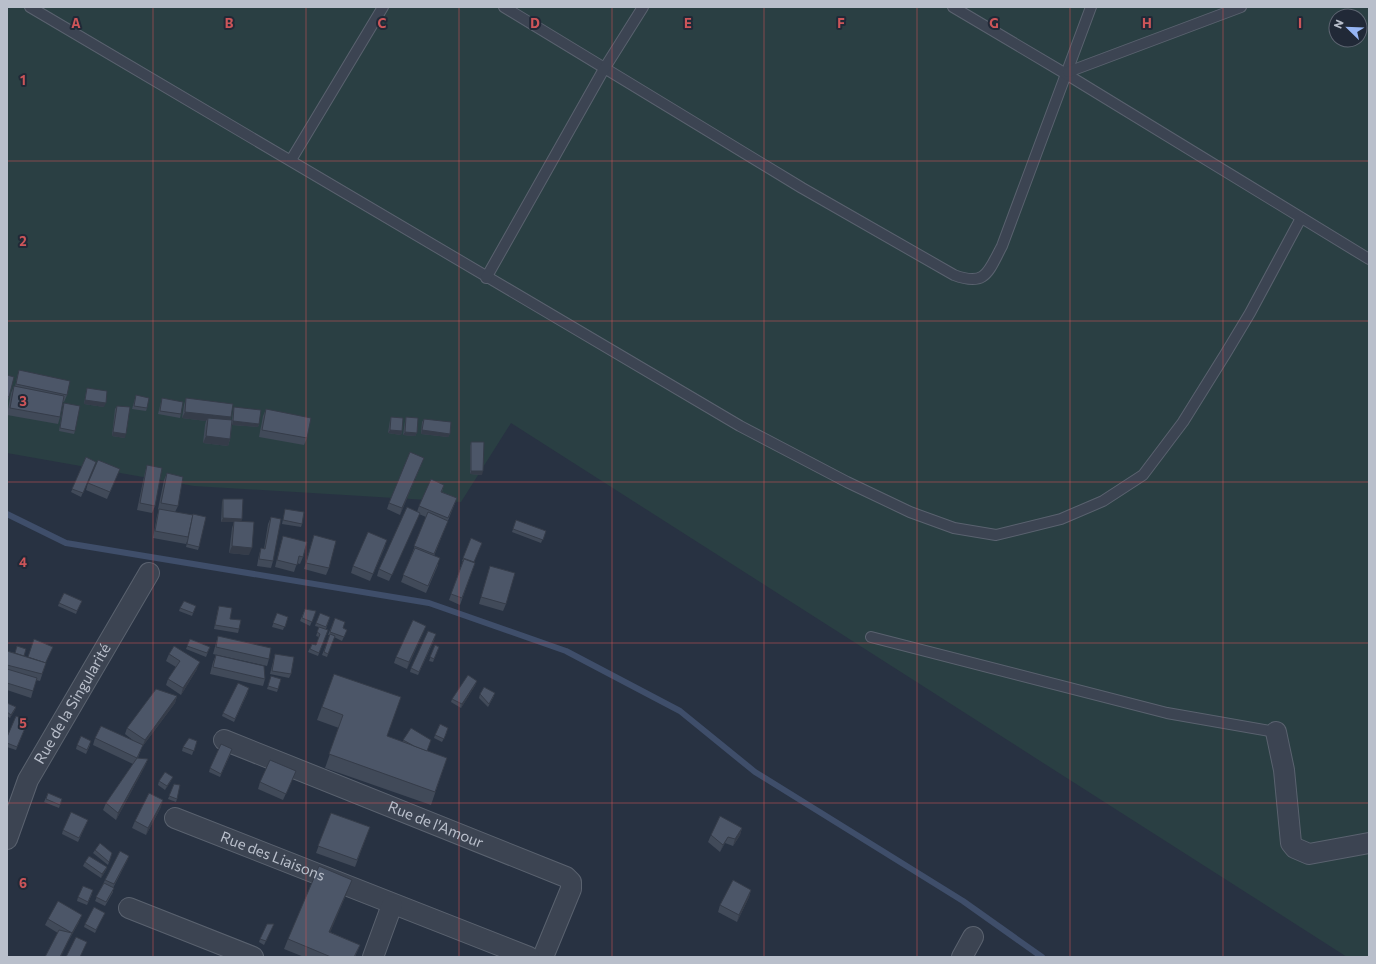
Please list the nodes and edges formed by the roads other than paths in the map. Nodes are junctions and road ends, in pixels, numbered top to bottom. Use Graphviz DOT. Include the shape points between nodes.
graph roads {
  1 [pos="30,7"];
  2 [pos="383,7"];
  3 [pos="504,7"];
  4 [pos="644,7"];
  5 [pos="953,7"];
  6 [pos="1091,7"];
  7 [pos="1241,7"];
  8 [pos="604,69"];
  9 [pos="1067,73"];
  10 [pos="291,160"];
  11 [pos="1301,218"];
  12 [pos="1369,259"];
  13 [pos="486,278"];
  14 [pos="149,573"];
  15 [pos="871,637"];
  16 [pos="1276,732"];
  17 [pos="224,740"];
  18 [pos="175,818"];
  19 [pos="7,839"];
  20 [pos="1369,843"];
  21 [pos="392,905"];
  22 [pos="129,908"];
  23 [pos="973,937"];
  24 [pos="253,957"];
  25 [pos="373,957"];
  26 [pos="529,957"];
  27 [pos="543,957"];
  28 [pos="962,957"];
  1 -- 10 [label="lane"];
  2 -- 10 [label="lane"];
  3 -- 8 [label="lane"];
  4 -- 8 [label="lane"];
  5 -- 9 [label="lane"];
  6 -- 9 [label="lane"];
  7 -- 9 [label="lane"];
  8 -- 9 [label="lane" via="802,188 954,275 968,280 978,279 989,269 1002,246"];
  8 -- 13 [label="lane"];
  9 -- 11 [label="lane"];
  10 -- 13 [label="lane"];
  11 -- 12 [label="lane"];
  11 -- 13 [label="lane" via="1226,353 1183,422 1142,476 1104,500 1061,519 996,535 954,528 910,512 847,482 740,426"];
  14 -- 19 [label="street, Rue de la Singularité" via="28,780"];
  15 -- 16 [label="lane" via="1167,713"];
  16 -- 20 [label="street" via="1284,770 1291,843 1295,848 1309,854"];
  17 -- 27 [label="street, Rue de l'Amour" via="566,877 571,882 571,889"];
  18 -- 21 [label="street, Rue des Liaisons"];
  21 -- 25 [label="street"];
  21 -- 26 [label="street"];
  22 -- 24 [label="street"];
  23 -- 28 [label="street"];
}
